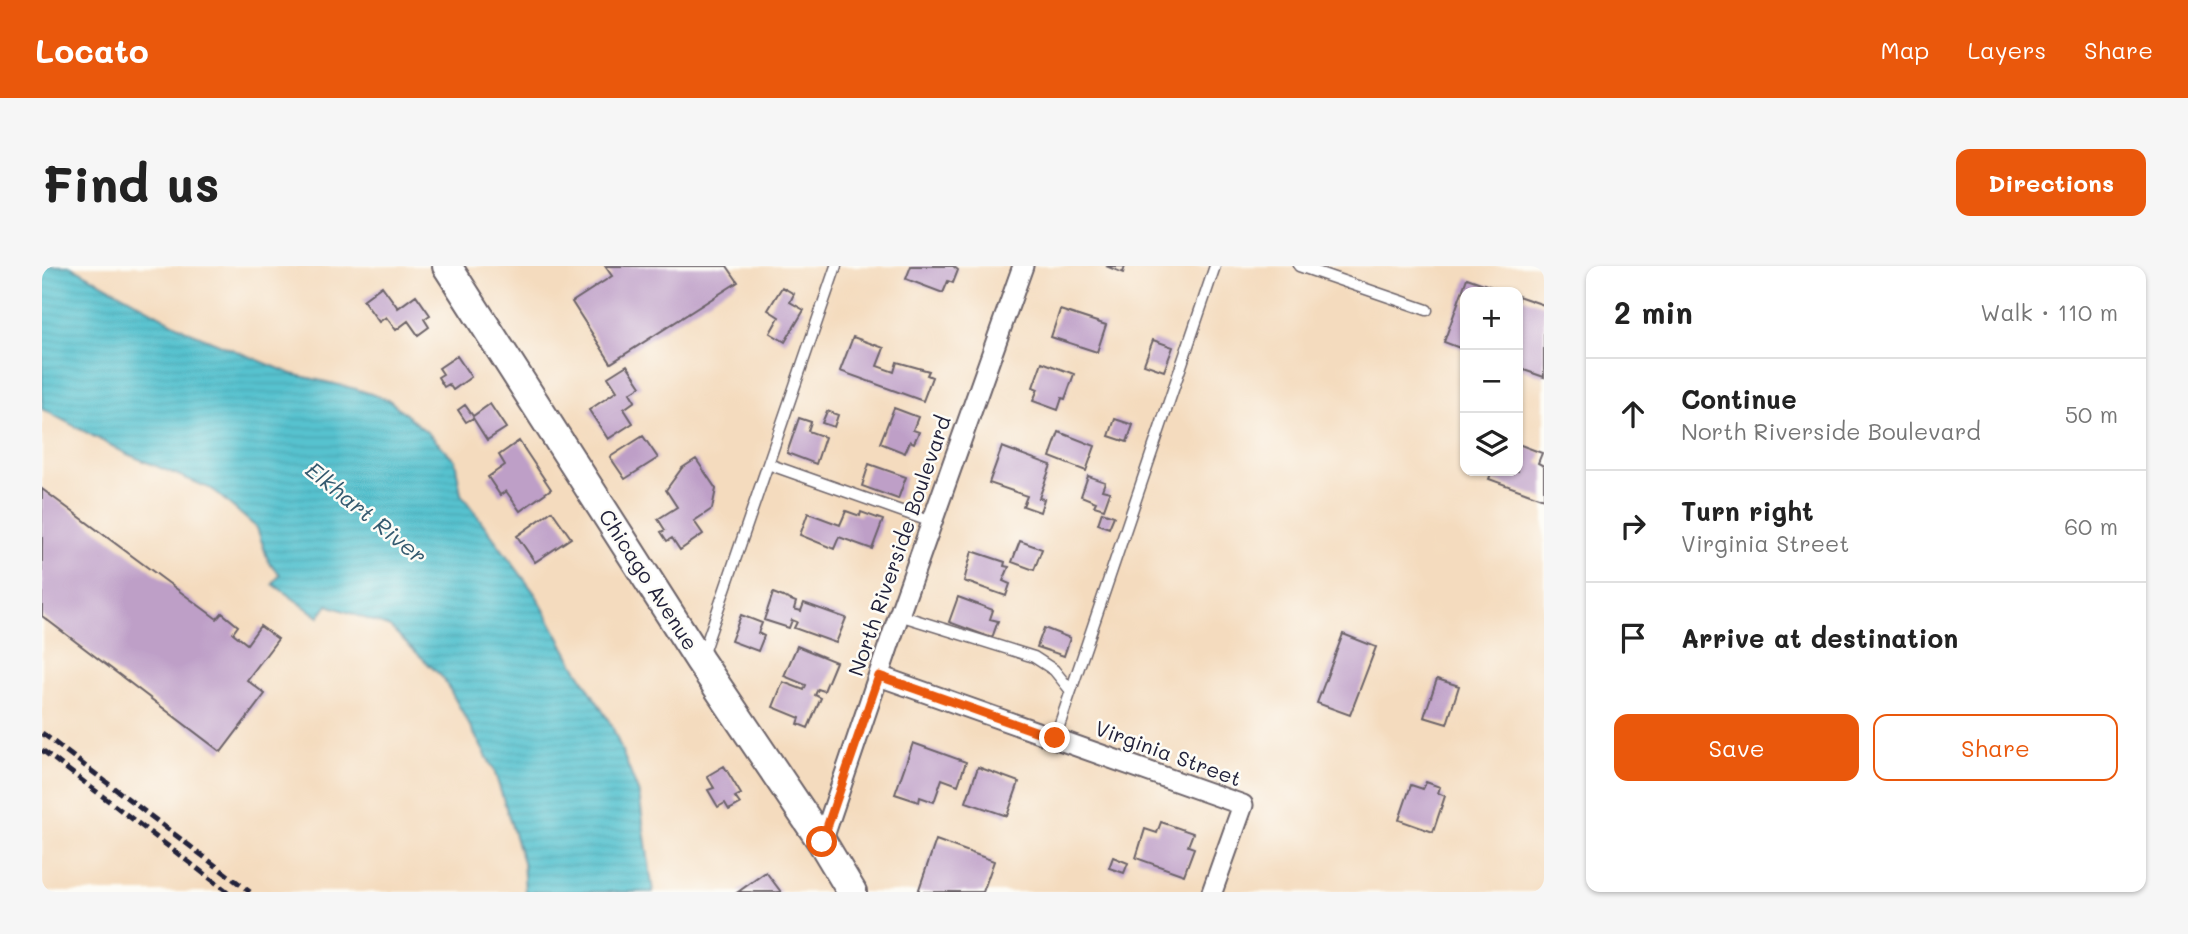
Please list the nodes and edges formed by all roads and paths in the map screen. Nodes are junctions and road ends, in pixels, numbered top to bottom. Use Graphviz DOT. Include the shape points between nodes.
graph roads {
  1 [pos="446,266"];
  2 [pos="836,266"];
  3 [pos="1024,266"];
  4 [pos="1215,266"];
  5 [pos="1299,266"];
  6 [pos="1427,310"];
  7 [pos="768,464"];
  8 [pos="932,522"];
  9 [pos="899,615"];
  10 [pos="700,661"];
  11 [pos="879,676"];
  12 [pos="1071,691"];
  13 [pos="1055,738"];
  14 [pos="822,842"];
  15 [pos="852,892"];
  16 [pos="1212,892"];
  1 -- 10 [label="street, Chicago Avenue"];
  2 -- 7 [label="lane"];
  3 -- 8 [label="street, North Riverside Boulevard"];
  4 -- 12 [label="lane"];
  5 -- 6 [label="lane"];
  7 -- 8 [label="lane"];
  7 -- 10 [label="lane"];
  8 -- 9 [label="street, North Riverside Boulevard"];
  9 -- 11 [label="street, North Riverside Boulevard"];
  9 -- 12 [label="lane" via="1034,657 1054,670"];
  10 -- 14 [label="street, Chicago Avenue"];
  11 -- 13 [label="street, Virginia Street"];
  11 -- 14 [label="street, North Riverside Boulevard"];
  12 -- 13 [label="lane"];
  13 -- 16 [label="street, Virginia Street" via="1243,805"];
  14 -- 15 [label="street, Chicago Avenue"];
}
